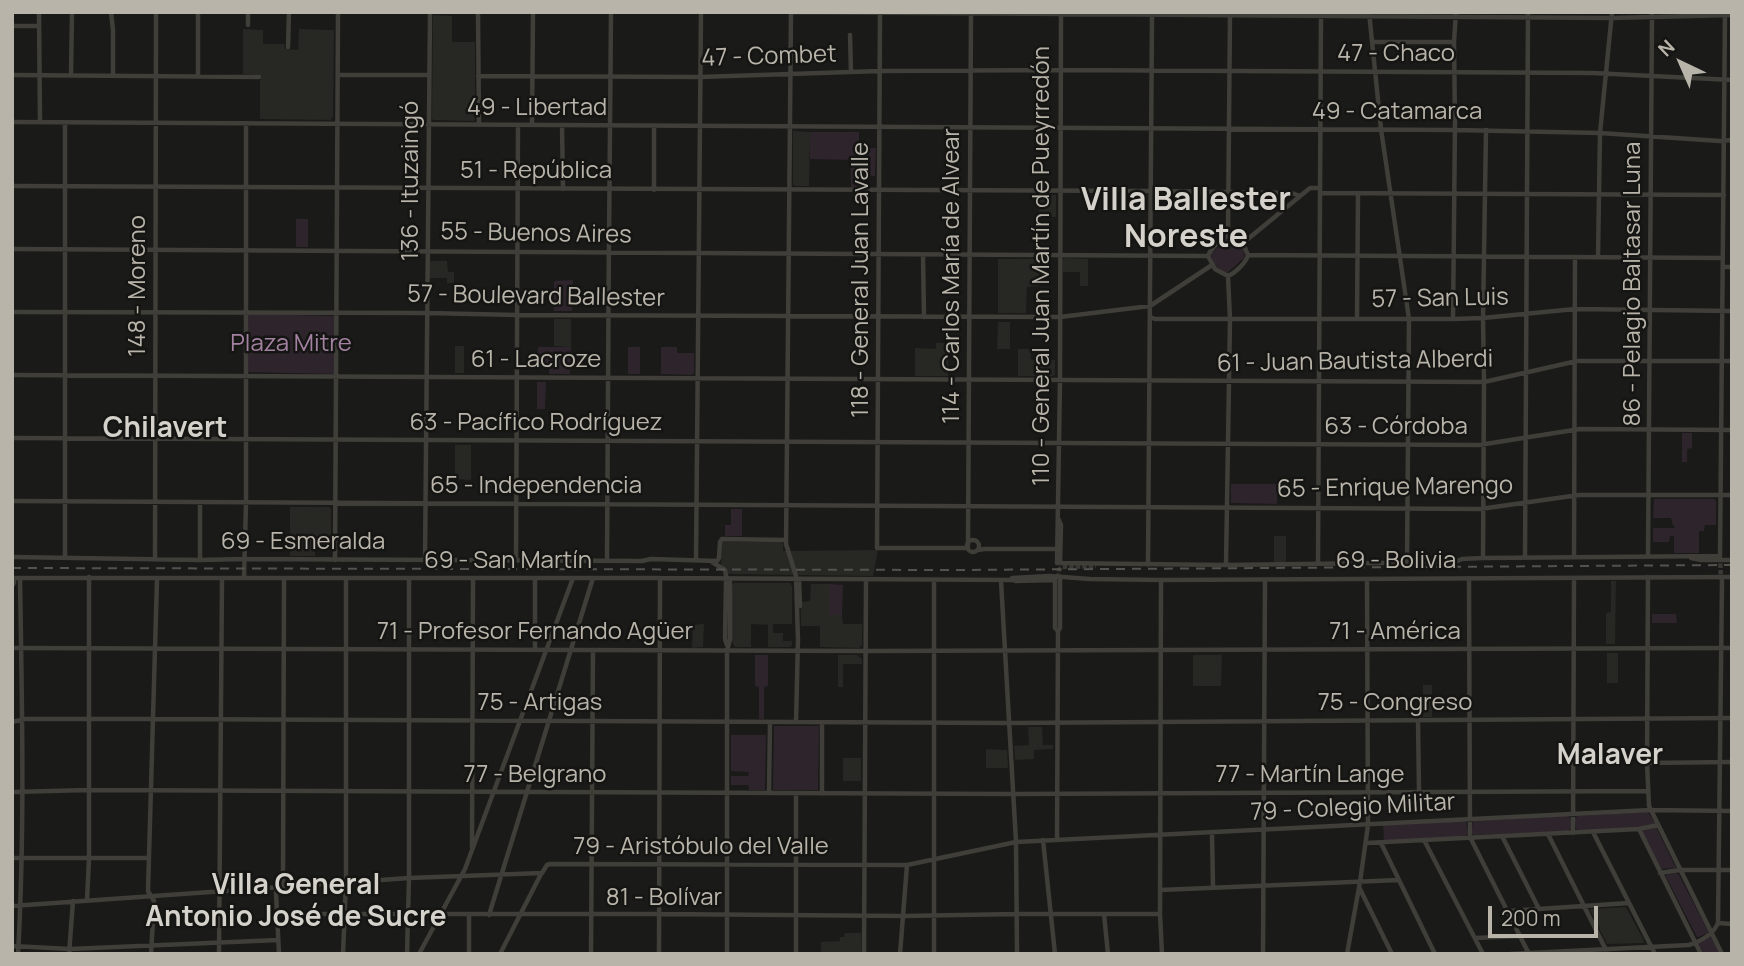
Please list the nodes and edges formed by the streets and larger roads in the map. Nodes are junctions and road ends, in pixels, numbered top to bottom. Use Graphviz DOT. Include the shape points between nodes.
graph roads {
  1 [pos="38,12"];
  2 [pos="72,12"];
  3 [pos="111,12"];
  4 [pos="156,12"];
  5 [pos="198,12"];
  6 [pos="248,12"];
  7 [pos="289,12"];
  8 [pos="338,12"];
  9 [pos="430,12"];
  10 [pos="478,12"];
  11 [pos="533,12"];
  12 [pos="611,12"];
  13 [pos="701,12"];
  14 [pos="790,12"];
  15 [pos="880,13"];
  16 [pos="971,13"];
  17 [pos="1061,13"];
  18 [pos="1152,13"];
  19 [pos="1725,13"];
  20 [pos="1230,14"];
  21 [pos="1321,14"];
  22 [pos="1369,14"];
  23 [pos="1456,14"];
  24 [pos="1652,14"];
  25 [pos="1528,15"];
  26 [pos="1611,15"];
  27 [pos="1732,15"];
  28 [pos="248,25"];
  29 [pos="12,26"];
  30 [pos="39,26"];
  31 [pos="850,35"];
  32 [pos="1372,42"];
  33 [pos="1454,42"];
  34 [pos="289,47"];
  35 [pos="970,70"];
  36 [pos="1060,70"];
  37 [pos="880,71"];
  38 [pos="1152,71"];
  39 [pos="1230,71"];
  40 [pos="1320,71"];
  41 [pos="851,72"];
  42 [pos="1375,72"];
  43 [pos="1454,72"];
  44 [pos="1528,73"];
  45 [pos="1606,73"];
  46 [pos="790,74"];
  47 [pos="12,75"];
  48 [pos="40,75"];
  49 [pos="71,75"];
  50 [pos="338,75"];
  51 [pos="429,75"];
  52 [pos="113,76"];
  53 [pos="156,76"];
  54 [pos="198,76"];
  55 [pos="478,76"];
  56 [pos="533,76"];
  57 [pos="610,76"];
  58 [pos="1653,76"];
  59 [pos="259,77"];
  60 [pos="700,77"];
  61 [pos="1724,80"];
  62 [pos="1732,80"];
  63 [pos="12,122"];
  64 [pos="40,122"];
  65 [pos="65,123"];
  66 [pos="156,123"];
  67 [pos="246,123"];
  68 [pos="337,124"];
  69 [pos="428,124"];
  70 [pos="479,125"];
  71 [pos="517,125"];
  72 [pos="532,125"];
  73 [pos="562,125"];
  74 [pos="610,126"];
  75 [pos="654,126"];
  76 [pos="699,126"];
  77 [pos="790,127"];
  78 [pos="880,127"];
  79 [pos="970,128"];
  80 [pos="1061,128"];
  81 [pos="1151,128"];
  82 [pos="1229,129"];
  83 [pos="1320,129"];
  84 [pos="1381,129"];
  85 [pos="1455,130"];
  86 [pos="1486,130"];
  87 [pos="1527,131"];
  88 [pos="1600,133"];
  89 [pos="1651,136"];
  90 [pos="1732,140"];
  91 [pos="1724,141"];
  92 [pos="12,186"];
  93 [pos="66,187"];
  94 [pos="156,187"];
  95 [pos="246,187"];
  96 [pos="337,188"];
  97 [pos="428,188"];
  98 [pos="518,189"];
  99 [pos="563,189"];
  100 [pos="608,189"];
  101 [pos="653,190"];
  102 [pos="699,190"];
  103 [pos="788,190"];
  104 [pos="1320,190"];
  105 [pos="880,191"];
  106 [pos="970,191"];
  107 [pos="1060,191"];
  108 [pos="1151,191"];
  109 [pos="1391,192"];
  110 [pos="1229,193"];
  111 [pos="1358,193"];
  112 [pos="1486,193"];
  113 [pos="1454,194"];
  114 [pos="1526,194"];
  115 [pos="1599,194"];
  116 [pos="1651,194"];
  117 [pos="1724,195"];
  118 [pos="1300,196"];
  119 [pos="1724,208"];
  120 [pos="1732,208"];
  121 [pos="1228,235"];
  122 [pos="1243,243"];
  123 [pos="12,249"];
  124 [pos="66,250"];
  125 [pos="156,250"];
  126 [pos="246,250"];
  127 [pos="427,250"];
  128 [pos="336,251"];
  129 [pos="518,252"];
  130 [pos="609,253"];
  131 [pos="698,253"];
  132 [pos="789,254"];
  133 [pos="879,254"];
  134 [pos="970,254"];
  135 [pos="923,255"];
  136 [pos="1060,255"];
  137 [pos="1150,255"];
  138 [pos="1248,255"];
  139 [pos="1208,256"];
  140 [pos="1319,256"];
  141 [pos="1358,256"];
  142 [pos="1399,256"];
  143 [pos="1485,256"];
  144 [pos="1651,256"];
  145 [pos="1453,257"];
  146 [pos="1526,257"];
  147 [pos="1575,257"];
  148 [pos="1598,257"];
  149 [pos="1723,258"];
  150 [pos="1212,265"];
  151 [pos="1723,267"];
  152 [pos="1732,267"];
  153 [pos="1228,276"];
  154 [pos="1150,306"];
  155 [pos="1575,309"];
  156 [pos="1651,309"];
  157 [pos="1723,310"];
  158 [pos="1732,311"];
  159 [pos="12,312"];
  160 [pos="65,312"];
  161 [pos="156,312"];
  162 [pos="246,313"];
  163 [pos="428,313"];
  164 [pos="336,314"];
  165 [pos="1526,314"];
  166 [pos="517,315"];
  167 [pos="608,315"];
  168 [pos="698,316"];
  169 [pos="788,316"];
  170 [pos="878,317"];
  171 [pos="924,317"];
  172 [pos="969,317"];
  173 [pos="1060,317"];
  174 [pos="1150,317"];
  175 [pos="1357,318"];
  176 [pos="1483,318"];
  177 [pos="1230,319"];
  178 [pos="1318,319"];
  179 [pos="1409,319"];
  180 [pos="1453,319"];
  181 [pos="1575,361"];
  182 [pos="1722,361"];
  183 [pos="1732,361"];
  184 [pos="1650,362"];
  185 [pos="1526,372"];
  186 [pos="12,375"];
  187 [pos="65,375"];
  188 [pos="155,375"];
  189 [pos="246,376"];
  190 [pos="337,377"];
  191 [pos="427,377"];
  192 [pos="517,378"];
  193 [pos="607,378"];
  194 [pos="698,378"];
  195 [pos="788,379"];
  196 [pos="878,380"];
  197 [pos="969,381"];
  198 [pos="1060,381"];
  199 [pos="1149,381"];
  200 [pos="1229,382"];
  201 [pos="1318,382"];
  202 [pos="1408,382"];
  203 [pos="1484,382"];
  204 [pos="1574,429"];
  205 [pos="1649,429"];
  206 [pos="1732,429"];
  207 [pos="1721,430"];
  208 [pos="12,438"];
  209 [pos="65,438"];
  210 [pos="1525,438"];
  211 [pos="155,439"];
  212 [pos="246,439"];
  213 [pos="336,440"];
  214 [pos="427,440"];
  215 [pos="517,441"];
  216 [pos="607,441"];
  217 [pos="698,442"];
  218 [pos="788,442"];
  219 [pos="878,443"];
  220 [pos="969,443"];
  221 [pos="1059,443"];
  222 [pos="1150,444"];
  223 [pos="1228,444"];
  224 [pos="1318,444"];
  225 [pos="1408,445"];
  226 [pos="1484,445"];
  227 [pos="1649,494"];
  228 [pos="1574,495"];
  229 [pos="1720,495"];
  230 [pos="1732,495"];
  231 [pos="12,501"];
  232 [pos="64,501"];
  233 [pos="155,502"];
  234 [pos="335,502"];
  235 [pos="200,503"];
  236 [pos="246,503"];
  237 [pos="426,503"];
  238 [pos="517,503"];
  239 [pos="607,503"];
  240 [pos="1525,503"];
  241 [pos="698,504"];
  242 [pos="878,506"];
  243 [pos="968,506"];
  244 [pos="1059,506"];
  245 [pos="1149,507"];
  246 [pos="1228,508"];
  247 [pos="1317,508"];
  248 [pos="1408,508"];
  249 [pos="1484,508"];
  250 [pos="787,511"];
  251 [pos="1059,520"];
  252 [pos="785,542"];
  253 [pos="969,544"];
  254 [pos="1057,549"];
  255 [pos="978,550"];
  256 [pos="1574,556"];
  257 [pos="1648,556"];
  258 [pos="12,557"];
  259 [pos="1525,557"];
  260 [pos="65,558"];
  261 [pos="1483,558"];
  262 [pos="1720,558"];
  263 [pos="155,559"];
  264 [pos="245,559"];
  265 [pos="335,559"];
  266 [pos="425,559"];
  267 [pos="516,560"];
  268 [pos="607,560"];
  269 [pos="696,560"];
  270 [pos="1732,560"];
  271 [pos="200,561"];
  272 [pos="642,561"];
  273 [pos="1059,563"];
  274 [pos="1318,563"];
  275 [pos="1407,563"];
  276 [pos="1123,565"];
  277 [pos="1148,565"];
  278 [pos="1226,565"];
  279 [pos="1096,566"];
  280 [pos="89,577"];
  281 [pos="1732,577"];
  282 [pos="16,578"];
  283 [pos="222,578"];
  284 [pos="244,578"];
  285 [pos="346,578"];
  286 [pos="409,578"];
  287 [pos="573,578"];
  288 [pos="593,578"];
  289 [pos="660,578"];
  290 [pos="1469,578"];
  291 [pos="1574,578"];
  292 [pos="1648,578"];
  293 [pos="1722,578"];
  294 [pos="157,579"];
  295 [pos="284,579"];
  296 [pos="473,579"];
  297 [pos="535,579"];
  298 [pos="728,579"];
  299 [pos="1058,579"];
  300 [pos="1367,579"];
  301 [pos="797,580"];
  302 [pos="866,580"];
  303 [pos="934,580"];
  304 [pos="1003,580"];
  305 [pos="1015,580"];
  306 [pos="1161,580"];
  307 [pos="1265,580"];
  308 [pos="12,586"];
  309 [pos="797,640"];
  310 [pos="12,648"];
  311 [pos="21,648"];
  312 [pos="89,648"];
  313 [pos="155,648"];
  314 [pos="220,648"];
  315 [pos="728,648"];
  316 [pos="1648,648"];
  317 [pos="1721,648"];
  318 [pos="1732,648"];
  319 [pos="284,649"];
  320 [pos="346,649"];
  321 [pos="409,649"];
  322 [pos="1264,649"];
  323 [pos="1470,649"];
  324 [pos="1573,649"];
  325 [pos="472,650"];
  326 [pos="535,650"];
  327 [pos="548,650"];
  328 [pos="570,650"];
  329 [pos="593,650"];
  330 [pos="660,650"];
  331 [pos="797,650"];
  332 [pos="1058,650"];
  333 [pos="1160,650"];
  334 [pos="1367,650"];
  335 [pos="866,651"];
  336 [pos="934,651"];
  337 [pos="1004,651"];
  338 [pos="1732,718"];
  339 [pos="22,719"];
  340 [pos="89,719"];
  341 [pos="154,719"];
  342 [pos="220,719"];
  343 [pos="1573,719"];
  344 [pos="1648,719"];
  345 [pos="1720,719"];
  346 [pos="283,720"];
  347 [pos="346,720"];
  348 [pos="472,720"];
  349 [pos="521,720"];
  350 [pos="550,720"];
  351 [pos="593,720"];
  352 [pos="1470,720"];
  353 [pos="409,721"];
  354 [pos="660,721"];
  355 [pos="1058,721"];
  356 [pos="1161,721"];
  357 [pos="1263,721"];
  358 [pos="1367,721"];
  359 [pos="1418,721"];
  360 [pos="12,722"];
  361 [pos="728,722"];
  362 [pos="770,722"];
  363 [pos="796,722"];
  364 [pos="822,722"];
  365 [pos="866,722"];
  366 [pos="933,722"];
  367 [pos="1009,723"];
  368 [pos="1719,762"];
  369 [pos="1732,762"];
  370 [pos="1647,763"];
  371 [pos="88,790"];
  372 [pos="151,790"];
  373 [pos="1648,790"];
  374 [pos="21,791"];
  375 [pos="283,791"];
  376 [pos="1469,791"];
  377 [pos="1574,791"];
  378 [pos="12,792"];
  379 [pos="220,792"];
  380 [pos="346,792"];
  381 [pos="472,792"];
  382 [pos="494,792"];
  383 [pos="527,792"];
  384 [pos="592,792"];
  385 [pos="1419,792"];
  386 [pos="409,793"];
  387 [pos="660,793"];
  388 [pos="727,793"];
  389 [pos="769,793"];
  390 [pos="1264,793"];
  391 [pos="1368,793"];
  392 [pos="796,794"];
  393 [pos="822,794"];
  394 [pos="865,794"];
  395 [pos="933,794"];
  396 [pos="1013,794"];
  397 [pos="1057,794"];
  398 [pos="1160,794"];
  399 [pos="1651,810"];
  400 [pos="1718,811"];
  401 [pos="1732,811"];
  402 [pos="1572,814"];
  403 [pos="1470,819"];
  404 [pos="1368,825"];
  405 [pos="1658,825"];
  406 [pos="1639,829"];
  407 [pos="1264,830"];
  408 [pos="1593,832"];
  409 [pos="1212,833"];
  410 [pos="1573,833"];
  411 [pos="1548,834"];
  412 [pos="1161,835"];
  413 [pos="1502,836"];
  414 [pos="1470,837"];
  415 [pos="1058,839"];
  416 [pos="1044,840"];
  417 [pos="1424,840"];
  418 [pos="1016,842"];
  419 [pos="1366,843"];
  420 [pos="1381,843"];
  421 [pos="471,850"];
  422 [pos="12,858"];
  423 [pos="149,858"];
  424 [pos="20,859"];
  425 [pos="89,859"];
  426 [pos="933,860"];
  427 [pos="592,863"];
  428 [pos="659,864"];
  429 [pos="726,864"];
  430 [pos="864,864"];
  431 [pos="796,865"];
  432 [pos="907,865"];
  433 [pos="1679,870"];
  434 [pos="1718,870"];
  435 [pos="1732,870"];
  436 [pos="542,873"];
  437 [pos="1660,873"];
  438 [pos="502,874"];
  439 [pos="461,876"];
  440 [pos="409,878"];
  441 [pos="1399,880"];
  442 [pos="346,882"];
  443 [pos="1359,885"];
  444 [pos="1264,886"];
  445 [pos="1213,887"];
  446 [pos="279,888"];
  447 [pos="219,890"];
  448 [pos="1160,890"];
  449 [pos="150,895"];
  450 [pos="87,900"];
  451 [pos="74,901"];
  452 [pos="1629,903"];
  453 [pos="20,905"];
  454 [pos="12,906"];
  455 [pos="1584,906"];
  456 [pos="1539,909"];
  457 [pos="1508,911"];
  458 [pos="278,914"];
  459 [pos="659,914"];
  460 [pos="1017,914"];
  461 [pos="1051,914"];
  462 [pos="1104,914"];
  463 [pos="1160,914"];
  464 [pos="344,915"];
  465 [pos="408,915"];
  466 [pos="440,915"];
  467 [pos="469,915"];
  468 [pos="489,915"];
  469 [pos="520,915"];
  470 [pos="591,915"];
  471 [pos="727,915"];
  472 [pos="796,915"];
  473 [pos="933,915"];
  474 [pos="864,916"];
  475 [pos="903,916"];
  476 [pos="1718,923"];
  477 [pos="1732,924"];
  478 [pos="1712,933"];
  479 [pos="1520,936"];
  480 [pos="1475,938"];
  481 [pos="278,940"];
  482 [pos="219,942"];
  483 [pos="1696,943"];
  484 [pos="15,946"];
  485 [pos="151,946"];
  486 [pos="1651,946"];
  487 [pos="1607,951"];
  488 [pos="69,952"];
  489 [pos="1574,952"];
  490 [pos="1529,953"];
  491 [pos="18,954"];
  492 [pos="151,954"];
  493 [pos="219,954"];
  494 [pos="279,954"];
  495 [pos="343,954"];
  496 [pos="407,954"];
  497 [pos="419,954"];
  498 [pos="469,954"];
  499 [pos="500,954"];
  500 [pos="591,954"];
  501 [pos="659,954"];
  502 [pos="727,954"];
  503 [pos="796,954"];
  504 [pos="864,954"];
  505 [pos="900,954"];
  506 [pos="934,954"];
  507 [pos="1017,954"];
  508 [pos="1055,954"];
  509 [pos="1108,954"];
  510 [pos="1162,954"];
  511 [pos="1264,954"];
  512 [pos="1346,954"];
  513 [pos="1392,954"];
  514 [pos="1435,954"];
  515 [pos="1483,954"];
  516 [pos="1510,954"];
  517 [pos="1655,954"];
  518 [pos="1701,954"];
  519 [pos="1722,954"];
  1 -- 30 [label="street"];
  2 -- 49 [label="street"];
  3 -- 52 [label="street"];
  4 -- 53 [label="street, 148 - Moreno"];
  5 -- 54 [label="street"];
  6 -- 28 [label="street"];
  7 -- 34 [label="street"];
  8 -- 50 [label="street"];
  9 -- 51 [label="street, 136 - Ituzaingó"];
  10 -- 55 [label="street"];
  11 -- 56 [label="street"];
  12 -- 57 [label="street"];
  13 -- 60 [label="street"];
  14 -- 15 [label="street"];
  14 -- 46 [label="street"];
  15 -- 16 [label="street"];
  15 -- 37 [label="street, 118 - General Juan Lavalle"];
  16 -- 17 [label="street"];
  16 -- 35 [label="street, 114 - Carlos María de Alvear"];
  17 -- 18 [label="street"];
  17 -- 36 [label="street, 110 - General Juan Martín de Pueyrredón"];
  18 -- 20 [label="street"];
  18 -- 38 [label="street"];
  19 -- 24 [label="street"];
  19 -- 27 [label="street"];
  19 -- 61 [label="street"];
  20 -- 21 [label="street"];
  20 -- 39 [label="street"];
  21 -- 22 [label="street"];
  21 -- 40 [label="street"];
  22 -- 23 [label="street"];
  22 -- 32 [label="street"];
  23 -- 25 [label="street"];
  23 -- 33 [label="street"];
  24 -- 26 [label="street"];
  24 -- 58 [label="street, 86 - Pelagio Baltasar Luna"];
  25 -- 26 [label="street"];
  25 -- 44 [label="street"];
  26 -- 45 [label="street"];
  29 -- 30 [label="street"];
  30 -- 48 [label="street"];
  31 -- 41 [label="street"];
  32 -- 33 [label="street"];
  32 -- 42 [label="street"];
  33 -- 43 [label="street"];
  35 -- 36 [label="street, 47 - Combet"];
  35 -- 37 [label="street, 47 - Combet"];
  35 -- 79 [label="street, 114 - Carlos María de Alvear"];
  36 -- 38 [label="street, 47 - Chaco"];
  36 -- 80 [label="street, 110 - General Juan Martín de Pueyrredón"];
  37 -- 41 [label="street, 47 - Combet"];
  37 -- 78 [label="street, 118 - General Juan Lavalle"];
  38 -- 39 [label="street, 47 - Chaco"];
  38 -- 81 [label="street"];
  39 -- 40 [label="street, 47 - Chaco"];
  39 -- 82 [label="street"];
  40 -- 42 [label="street, 47 - Chaco"];
  40 -- 83 [label="street"];
  41 -- 46 [label="street, 47 - Combet"];
  42 -- 43 [label="street, 47 - Chaco"];
  42 -- 84 [label="street"];
  43 -- 44 [label="street, 47 - Chaco"];
  43 -- 85 [label="street"];
  44 -- 45 [label="street, 47 - Chaco"];
  44 -- 87 [label="street"];
  45 -- 58 [label="street, 47 - Chaco"];
  45 -- 88 [label="street"];
  46 -- 60 [label="street, 47 - Combet"];
  46 -- 77 [label="street"];
  47 -- 48 [label="street"];
  48 -- 49 [label="street"];
  48 -- 64 [label="street"];
  49 -- 52 [label="street"];
  50 -- 51 [label="street"];
  50 -- 68 [label="street"];
  51 -- 69 [label="street, 136 - Ituzaingó"];
  52 -- 53 [label="street"];
  53 -- 54 [label="street"];
  53 -- 66 [label="street, 148 - Moreno"];
  54 -- 59 [label="street"];
  55 -- 56 [label="street, 47 - Combet"];
  55 -- 70 [label="street"];
  56 -- 57 [label="street, 47 - Combet"];
  56 -- 72 [label="street"];
  57 -- 60 [label="street, 47 - Combet"];
  57 -- 74 [label="street"];
  58 -- 61 [label="street, 47 - Chaco"];
  58 -- 89 [label="street, 86 - Pelagio Baltasar Luna"];
  60 -- 76 [label="street"];
  61 -- 62 [label="street, 47 - Chaco"];
  61 -- 91 [label="street"];
  63 -- 64 [label="street, 49 - Libertad"];
  64 -- 65 [label="street, 49 - Libertad"];
  65 -- 66 [label="street, 49 - Libertad"];
  65 -- 93 [label="street"];
  66 -- 67 [label="street, 49 - Libertad"];
  66 -- 94 [label="street, 148 - Moreno"];
  67 -- 68 [label="street, 49 - Libertad"];
  67 -- 95 [label="street"];
  68 -- 69 [label="street, 49 - Libertad"];
  68 -- 96 [label="street"];
  69 -- 70 [label="street, 49 - Libertad"];
  69 -- 97 [label="street, 136 - Ituzaingó"];
  70 -- 71 [label="street, 49 - Libertad"];
  71 -- 72 [label="street, 49 - Libertad"];
  71 -- 98 [label="street"];
  72 -- 73 [label="street, 49 - Libertad"];
  73 -- 74 [label="street, 49 - Libertad"];
  73 -- 99 [label="street"];
  74 -- 75 [label="street, 49 - Libertad"];
  74 -- 100 [label="street"];
  75 -- 76 [label="street, 49 - Libertad"];
  75 -- 101 [label="street"];
  76 -- 77 [label="street, 49 - Libertad"];
  76 -- 102 [label="street"];
  77 -- 78 [label="street, 49 - Libertad"];
  77 -- 103 [label="street"];
  78 -- 79 [label="street, 49 - Libertad"];
  78 -- 105 [label="street, 118 - General Juan Lavalle"];
  79 -- 80 [label="street, 49 - Libertad"];
  79 -- 106 [label="street, 114 - Carlos María de Alvear"];
  80 -- 81 [label="street, 49 - Catamarca"];
  80 -- 107 [label="street, 110 - General Juan Martín de Pueyrredón"];
  81 -- 82 [label="street, 49 - Catamarca"];
  81 -- 108 [label="street"];
  82 -- 83 [label="street, 49 - Catamarca"];
  82 -- 110 [label="street"];
  83 -- 84 [label="street, 49 - Catamarca"];
  83 -- 104 [label="street"];
  84 -- 85 [label="street, 49 - Catamarca"];
  84 -- 109 [label="street"];
  85 -- 86 [label="street, 49 - Catamarca"];
  85 -- 113 [label="street"];
  86 -- 87 [label="street, 49 - Catamarca"];
  86 -- 112 [label="street"];
  87 -- 88 [label="street, 49 - Catamarca"];
  87 -- 114 [label="street"];
  88 -- 89 [label="street, 49 - Catamarca"];
  88 -- 115 [label="street"];
  89 -- 91 [label="street, 49 - Catamarca"];
  89 -- 116 [label="street, 86 - Pelagio Baltasar Luna"];
  90 -- 91 [label="street, 49 - Catamarca"];
  91 -- 117 [label="street"];
  92 -- 93 [label="street, 51 - República"];
  93 -- 94 [label="street, 51 - República"];
  93 -- 124 [label="street"];
  94 -- 95 [label="street, 51 - República"];
  94 -- 125 [label="street, 148 - Moreno"];
  95 -- 96 [label="street, 51 - República"];
  95 -- 126 [label="street"];
  96 -- 97 [label="street, 51 - República"];
  96 -- 128 [label="street"];
  97 -- 98 [label="street, 51 - República"];
  97 -- 127 [label="street, 136 - Ituzaingó"];
  98 -- 99 [label="street, 51 - República"];
  98 -- 129 [label="street"];
  99 -- 100 [label="street, 51 - República"];
  100 -- 101 [label="street, 51 - República"];
  100 -- 130 [label="street"];
  101 -- 102 [label="street, 51 - República"];
  102 -- 103 [label="street, 51 - República"];
  102 -- 131 [label="street"];
  103 -- 105 [label="street, 51 - República"];
  103 -- 132 [label="street"];
  104 -- 111 [label="street"];
  104 -- 118 [label="street" via="1310,188"];
  104 -- 140 [label="street"];
  105 -- 106 [label="street, 51 - República"];
  105 -- 133 [label="street, 118 - General Juan Lavalle"];
  106 -- 107 [label="street, 51 - República"];
  106 -- 134 [label="street, 114 - Carlos María de Alvear"];
  107 -- 108 [label="street, 51 - República"];
  107 -- 136 [label="street, 110 - General Juan Martín de Pueyrredón"];
  108 -- 110 [label="street, 51 - República"];
  108 -- 137 [label="street"];
  109 -- 111 [label="street"];
  109 -- 113 [label="street"];
  109 -- 142 [label="street"];
  110 -- 118 [label="street, 51 - República"];
  110 -- 121 [label="street"];
  111 -- 141 [label="street"];
  112 -- 113 [label="street"];
  112 -- 114 [label="street"];
  112 -- 143 [label="street"];
  113 -- 145 [label="street"];
  114 -- 115 [label="street"];
  114 -- 146 [label="street"];
  115 -- 116 [label="street"];
  115 -- 148 [label="street"];
  116 -- 117 [label="street"];
  116 -- 144 [label="street, 86 - Pelagio Baltasar Luna"];
  117 -- 119 [label="street"];
  118 -- 122 [label="street"];
  119 -- 120 [label="street"];
  119 -- 149 [label="street"];
  121 -- 122 [label="street"];
  121 -- 139 [label="street"];
  122 -- 138 [label="street"];
  123 -- 124 [label="street, 55 - Buenos Aires"];
  124 -- 125 [label="street, 55 - Buenos Aires"];
  124 -- 160 [label="street"];
  125 -- 126 [label="street, 55 - Buenos Aires"];
  125 -- 161 [label="street, 148 - Moreno"];
  126 -- 128 [label="street, 55 - Buenos Aires"];
  126 -- 162 [label="street"];
  127 -- 128 [label="street, 55 - Buenos Aires"];
  127 -- 129 [label="street, 55 - Buenos Aires"];
  127 -- 163 [label="street, 136 - Ituzaingó"];
  128 -- 164 [label="street"];
  129 -- 130 [label="street, 55 - Buenos Aires"];
  129 -- 166 [label="street"];
  130 -- 131 [label="street, 55 - Buenos Aires"];
  130 -- 167 [label="street"];
  131 -- 132 [label="street, 55 - Buenos Aires"];
  131 -- 168 [label="street"];
  132 -- 133 [label="street, 55 - Buenos Aires"];
  132 -- 169 [label="street"];
  133 -- 135 [label="street, 55 - Buenos Aires"];
  133 -- 170 [label="street, 118 - General Juan Lavalle"];
  134 -- 135 [label="street, 55 - Buenos Aires"];
  134 -- 136 [label="street, 55 - Buenos Aires"];
  134 -- 172 [label="street, 114 - Carlos María de Alvear"];
  135 -- 171 [label="street"];
  136 -- 137 [label="street, 55 - Buenos Aires"];
  136 -- 173 [label="street, 110 - General Juan Martín de Pueyrredón"];
  137 -- 139 [label="street, 55 - Buenos Aires"];
  137 -- 154 [label="street"];
  138 -- 140 [label="street"];
  138 -- 153 [label="street"];
  139 -- 150 [label="street"];
  140 -- 141 [label="street"];
  140 -- 178 [label="street"];
  141 -- 142 [label="street"];
  141 -- 175 [label="street"];
  142 -- 145 [label="street"];
  142 -- 179 [label="street"];
  143 -- 145 [label="street"];
  143 -- 146 [label="street"];
  143 -- 176 [label="street"];
  144 -- 148 [label="street"];
  144 -- 149 [label="street"];
  144 -- 156 [label="street, 86 - Pelagio Baltasar Luna"];
  145 -- 180 [label="street"];
  146 -- 147 [label="street"];
  146 -- 165 [label="street"];
  147 -- 148 [label="street"];
  147 -- 155 [label="street"];
  149 -- 151 [label="street"];
  150 -- 153 [label="street"];
  150 -- 154 [label="street"];
  151 -- 152 [label="street"];
  151 -- 157 [label="street"];
  153 -- 177 [label="street"];
  154 -- 173 [label="street, 57 - Boulevard Ballester"];
  154 -- 174 [label="street"];
  155 -- 156 [label="street, 57 - San Luis"];
  155 -- 165 [label="street, 57 - San Luis"];
  155 -- 181 [label="street"];
  156 -- 157 [label="street, 57 - San Luis"];
  156 -- 184 [label="street, 86 - Pelagio Baltasar Luna"];
  157 -- 158 [label="street, 57 - San Luis"];
  157 -- 182 [label="street"];
  159 -- 160 [label="street, 57 - Boulevard Ballester"];
  160 -- 161 [label="street, 57 - Boulevard Ballester"];
  160 -- 187 [label="street"];
  161 -- 162 [label="street, 57 - Boulevard Ballester"];
  161 -- 188 [label="street, 148 - Moreno"];
  162 -- 164 [label="street, 57 - Boulevard Ballester"];
  162 -- 189 [label="street"];
  163 -- 164 [label="street, 57 - Boulevard Ballester"];
  163 -- 166 [label="street, 57 - Boulevard Ballester"];
  163 -- 191 [label="street, 136 - Ituzaingó"];
  164 -- 190 [label="street"];
  165 -- 176 [label="street, 57 - San Luis"];
  165 -- 185 [label="street"];
  166 -- 167 [label="street, 57 - Boulevard Ballester"];
  166 -- 192 [label="street"];
  167 -- 168 [label="street, 57 - Boulevard Ballester"];
  167 -- 193 [label="street"];
  168 -- 169 [label="street, 57 - Boulevard Ballester"];
  168 -- 194 [label="street"];
  169 -- 170 [label="street, 57 - Boulevard Ballester"];
  169 -- 195 [label="street"];
  170 -- 171 [label="street, 57 - Boulevard Ballester"];
  170 -- 196 [label="street, 118 - General Juan Lavalle"];
  171 -- 172 [label="street, 57 - Boulevard Ballester"];
  172 -- 173 [label="street, 57 - Boulevard Ballester"];
  172 -- 197 [label="street, 114 - Carlos María de Alvear"];
  173 -- 198 [label="street, 110 - General Juan Martín de Pueyrredón"];
  174 -- 177 [label="street, 57 - San Luis"];
  174 -- 199 [label="street"];
  175 -- 178 [label="street, 57 - San Luis"];
  175 -- 179 [label="street, 57 - San Luis"];
  176 -- 180 [label="street, 57 - San Luis"];
  176 -- 203 [label="street"];
  177 -- 178 [label="street, 57 - San Luis"];
  177 -- 200 [label="street"];
  178 -- 201 [label="street"];
  179 -- 180 [label="street, 57 - San Luis"];
  179 -- 202 [label="street"];
  181 -- 184 [label="street, 61 - Juan Bautista Alberdi"];
  181 -- 185 [label="street, 61 - Juan Bautista Alberdi"];
  181 -- 204 [label="street"];
  182 -- 183 [label="street, 61 - Juan Bautista Alberdi"];
  182 -- 184 [label="street, 61 - Juan Bautista Alberdi"];
  182 -- 207 [label="street"];
  184 -- 205 [label="street, 86 - Pelagio Baltasar Luna"];
  185 -- 203 [label="street, 61 - Juan Bautista Alberdi"];
  185 -- 210 [label="street"];
  186 -- 187 [label="street, 61 - Lacroze"];
  187 -- 188 [label="street, 61 - Lacroze"];
  187 -- 209 [label="street"];
  188 -- 189 [label="street, 61 - Lacroze"];
  188 -- 211 [label="street, 148 - Moreno"];
  189 -- 190 [label="street, 61 - Lacroze"];
  189 -- 212 [label="street"];
  190 -- 191 [label="street, 61 - Lacroze"];
  190 -- 213 [label="street"];
  191 -- 192 [label="street, 61 - Lacroze"];
  191 -- 214 [label="street, 136 - Ituzaingó"];
  192 -- 193 [label="street, 61 - Lacroze"];
  192 -- 215 [label="street"];
  193 -- 194 [label="street, 61 - Lacroze"];
  193 -- 216 [label="street"];
  194 -- 195 [label="street, 61 - Lacroze"];
  194 -- 217 [label="street"];
  195 -- 196 [label="street, 61 - Lacroze"];
  195 -- 218 [label="street"];
  196 -- 197 [label="street, 61 - Lacroze"];
  196 -- 219 [label="street, 118 - General Juan Lavalle"];
  197 -- 198 [label="street, 61 - Lacroze"];
  197 -- 220 [label="street, 114 - Carlos María de Alvear"];
  198 -- 199 [label="street, 61 - Juan Bautista Alberdi"];
  198 -- 221 [label="street, 110 - General Juan Martín de Pueyrredón"];
  199 -- 200 [label="street, 61 - Juan Bautista Alberdi"];
  199 -- 222 [label="street"];
  200 -- 201 [label="street, 61 - Juan Bautista Alberdi"];
  200 -- 223 [label="street"];
  201 -- 202 [label="street, 61 - Juan Bautista Alberdi"];
  201 -- 224 [label="street"];
  202 -- 203 [label="street, 61 - Juan Bautista Alberdi"];
  202 -- 225 [label="street"];
  203 -- 226 [label="street"];
  204 -- 205 [label="street, 63 - Córdoba"];
  204 -- 210 [label="street, 63 - Córdoba"];
  204 -- 228 [label="street"];
  205 -- 207 [label="street, 63 - Córdoba"];
  205 -- 227 [label="street, 86 - Pelagio Baltasar Luna"];
  206 -- 207 [label="street, 63 - Córdoba"];
  207 -- 229 [label="street"];
  208 -- 209 [label="street, 63 - Pacífico Rodríguez"];
  209 -- 211 [label="street, 63 - Pacífico Rodríguez"];
  209 -- 232 [label="street"];
  210 -- 226 [label="street, 63 - Córdoba"];
  210 -- 240 [label="street"];
  211 -- 212 [label="street, 63 - Pacífico Rodríguez"];
  211 -- 233 [label="street, 148 - Moreno"];
  212 -- 213 [label="street, 63 - Pacífico Rodríguez"];
  212 -- 236 [label="street"];
  213 -- 214 [label="street, 63 - Pacífico Rodríguez"];
  213 -- 234 [label="street"];
  214 -- 215 [label="street, 63 - Pacífico Rodríguez"];
  214 -- 237 [label="street, 136 - Ituzaingó"];
  215 -- 216 [label="street, 63 - Pacífico Rodríguez"];
  215 -- 238 [label="street"];
  216 -- 217 [label="street, 63 - Pacífico Rodríguez"];
  216 -- 239 [label="street"];
  217 -- 218 [label="street, 63 - Pacífico Rodríguez"];
  217 -- 241 [label="street"];
  218 -- 219 [label="street, 63 - Pacífico Rodríguez"];
  218 -- 250 [label="street"];
  219 -- 220 [label="street, 63 - Pacífico Rodríguez"];
  219 -- 242 [label="street, 118 - General Juan Lavalle"];
  220 -- 221 [label="street, 63 - Pacífico Rodríguez"];
  220 -- 243 [label="street, 114 - Carlos María de Alvear"];
  221 -- 222 [label="street, 63 - Córdoba"];
  221 -- 244 [label="street, 110 - General Juan Martín de Pueyrredón"];
  222 -- 223 [label="street, 63 - Córdoba"];
  222 -- 245 [label="street"];
  223 -- 224 [label="street, 63 - Córdoba"];
  223 -- 246 [label="street"];
  224 -- 225 [label="street, 63 - Córdoba"];
  224 -- 247 [label="street"];
  225 -- 226 [label="street, 63 - Córdoba"];
  225 -- 248 [label="street"];
  226 -- 249 [label="street"];
  227 -- 228 [label="street, 65 - Enrique Marengo"];
  227 -- 229 [label="street, 65 - Enrique Marengo"];
  227 -- 257 [label="street, 86 - Pelagio Baltasar Luna"];
  228 -- 240 [label="street, 65 - Enrique Marengo"];
  228 -- 256 [label="street"];
  229 -- 230 [label="street, 65 - Enrique Marengo"];
  229 -- 262 [label="street"];
  231 -- 232 [label="street, 65 - Independencia"];
  232 -- 233 [label="street, 65 - Independencia"];
  232 -- 260 [label="street"];
  233 -- 235 [label="street, 65 - Independencia"];
  233 -- 263 [label="street, 148 - Moreno"];
  234 -- 236 [label="street, 65 - Independencia"];
  234 -- 237 [label="street, 65 - Independencia"];
  234 -- 265 [label="street"];
  235 -- 236 [label="street, 65 - Independencia"];
  235 -- 271 [label="street"];
  236 -- 264 [label="street"];
  237 -- 238 [label="street, 65 - Independencia"];
  237 -- 266 [label="street, 136 - Ituzaingó"];
  238 -- 239 [label="street, 65 - Independencia"];
  238 -- 267 [label="street"];
  239 -- 241 [label="street, 65 - Independencia"];
  239 -- 268 [label="street"];
  240 -- 249 [label="street, 65 - Enrique Marengo"];
  240 -- 259 [label="street"];
  241 -- 250 [label="street, 65 - Independencia"];
  241 -- 269 [label="street"];
  242 -- 243 [label="street, 65 - Independencia"];
  242 -- 250 [label="street, 65 - Independencia"];
  242 -- 253 [label="street, 118 - General Juan Lavalle" via="877,548"];
  243 -- 244 [label="street, 65 - Independencia"];
  243 -- 253 [label="street, 114 - Carlos María de Alvear"];
  244 -- 245 [label="street, 65 - Enrique Marengo"];
  244 -- 251 [label="street, 110 - General Juan Martín de Pueyrredón"];
  245 -- 246 [label="street, 65 - Enrique Marengo"];
  245 -- 277 [label="street"];
  246 -- 247 [label="street, 65 - Enrique Marengo"];
  246 -- 278 [label="street"];
  247 -- 248 [label="street, 65 - Enrique Marengo"];
  247 -- 274 [label="street"];
  248 -- 249 [label="street, 65 - Enrique Marengo"];
  248 -- 275 [label="street"];
  249 -- 261 [label="street"];
  250 -- 252 [label="street"];
  251 -- 254 [label="street, 110 - General Juan Martín de Pueyrredón"];
  251 -- 273 [label="street, 110 - General Juan Martín de Pueyrredón"];
  252 -- 269 [label="street, 69 - Esmeralda" via="722,539 719,560"];
  252 -- 309 [label="street" via="796,576"];
  253 -- 255 [label="street" via="971,552"];
  253 -- 255 [label="street" via="978,543"];
  254 -- 255 [label="street"];
  254 -- 273 [label="street, 110 - General Juan Martín de Pueyrredón"];
  256 -- 257 [label="street"];
  256 -- 259 [label="street"];
  257 -- 262 [label="street"];
  258 -- 260 [label="street, 69 - Esmeralda"];
  259 -- 261 [label="street"];
  260 -- 263 [label="street, 69 - Esmeralda"];
  261 -- 275 [label="street"];
  262 -- 270 [label="street"];
  263 -- 271 [label="street, 69 - Esmeralda"];
  264 -- 265 [label="street, 69 - Esmeralda"];
  264 -- 271 [label="street, 69 - Esmeralda"];
  264 -- 284 [label="street"];
  265 -- 266 [label="street, 69 - Esmeralda"];
  266 -- 267 [label="street, 69 - Esmeralda"];
  267 -- 268 [label="street, 69 - Esmeralda"];
  268 -- 272 [label="street, 69 - Esmeralda"];
  269 -- 272 [label="street, 69 - Esmeralda"];
  272 -- 315 [label="street" via="710,562 724,570"];
  273 -- 276 [label="street"];
  274 -- 275 [label="street"];
  274 -- 278 [label="street"];
  276 -- 277 [label="street"];
  276 -- 279 [label="street"];
  277 -- 278 [label="street"];
  280 -- 282 [label="street, 69 - San Martín"];
  280 -- 294 [label="street, 69 - San Martín"];
  280 -- 312 [label="street"];
  281 -- 293 [label="street, 69 - Bolivia"];
  282 -- 308 [label="street"];
  282 -- 311 [label="street"];
  283 -- 284 [label="street, 69 - San Martín"];
  283 -- 294 [label="street, 69 - San Martín"];
  283 -- 314 [label="street"];
  284 -- 295 [label="street, 69 - San Martín"];
  285 -- 286 [label="street, 69 - San Martín"];
  285 -- 295 [label="street, 69 - San Martín"];
  285 -- 320 [label="street"];
  286 -- 296 [label="street, 69 - San Martín"];
  286 -- 321 [label="street"];
  287 -- 288 [label="street, 69 - San Martín"];
  287 -- 297 [label="street, 69 - San Martín"];
  287 -- 327 [label="street"];
  288 -- 289 [label="street, 69 - San Martín"];
  288 -- 328 [label="street"];
  289 -- 298 [label="street, 69 - San Martín"];
  289 -- 330 [label="street"];
  290 -- 291 [label="street, 69 - Bolivia"];
  290 -- 300 [label="street, 69 - Bolivia"];
  290 -- 323 [label="street"];
  291 -- 292 [label="street, 69 - Bolivia"];
  291 -- 324 [label="street"];
  292 -- 293 [label="street, 69 - Bolivia"];
  292 -- 316 [label="street"];
  293 -- 317 [label="street"];
  294 -- 313 [label="street"];
  295 -- 319 [label="street"];
  296 -- 297 [label="street, 69 - San Martín"];
  296 -- 325 [label="street"];
  297 -- 326 [label="street"];
  298 -- 301 [label="street, 69 - San Martín"];
  298 -- 315 [label="street"];
  299 -- 304 [label="street, 69 - San Martín"];
  299 -- 306 [label="street, 69 - Bolivia"];
  299 -- 332 [label="street"];
  300 -- 307 [label="street, 69 - Bolivia"];
  300 -- 334 [label="street"];
  301 -- 302 [label="street, 69 - San Martín"];
  301 -- 309 [label="street"];
  302 -- 303 [label="street, 69 - San Martín"];
  302 -- 335 [label="street"];
  303 -- 304 [label="street, 69 - San Martín"];
  303 -- 336 [label="street"];
  304 -- 305 [label="street, 69 - San Martín"];
  304 -- 337 [label="street"];
  306 -- 307 [label="street, 69 - Bolivia"];
  306 -- 333 [label="street"];
  307 -- 322 [label="street"];
  309 -- 331 [label="street"];
  310 -- 311 [label="street, 71 - Profesor Fernando Agüer"];
  311 -- 312 [label="street, 71 - Profesor Fernando Agüer"];
  311 -- 339 [label="street"];
  312 -- 313 [label="street, 71 - Profesor Fernando Agüer"];
  312 -- 340 [label="street"];
  313 -- 314 [label="street, 71 - Profesor Fernando Agüer"];
  313 -- 341 [label="street"];
  314 -- 319 [label="street, 71 - Profesor Fernando Agüer"];
  314 -- 342 [label="street"];
  315 -- 330 [label="street, 71 - Profesor Fernando Agüer"];
  315 -- 331 [label="street, 71 - Profesor Fernando Agüer"];
  315 -- 361 [label="street"];
  316 -- 317 [label="street, 71 - América"];
  316 -- 324 [label="street, 71 - América"];
  316 -- 344 [label="street"];
  317 -- 318 [label="street, 71 - América"];
  317 -- 345 [label="street"];
  319 -- 320 [label="street, 71 - Profesor Fernando Agüer"];
  319 -- 346 [label="street"];
  320 -- 321 [label="street, 71 - Profesor Fernando Agüer"];
  320 -- 347 [label="street"];
  321 -- 325 [label="street, 71 - Profesor Fernando Agüer"];
  321 -- 353 [label="street"];
  322 -- 333 [label="street, 71 - América"];
  322 -- 334 [label="street, 71 - América"];
  322 -- 357 [label="street"];
  323 -- 324 [label="street, 71 - América"];
  323 -- 334 [label="street, 71 - América"];
  323 -- 352 [label="street"];
  324 -- 343 [label="street"];
  325 -- 326 [label="street, 71 - Profesor Fernando Agüer"];
  325 -- 348 [label="street"];
  326 -- 327 [label="street, 71 - Profesor Fernando Agüer"];
  327 -- 328 [label="street, 71 - Profesor Fernando Agüer"];
  327 -- 349 [label="street"];
  328 -- 329 [label="street, 71 - Profesor Fernando Agüer"];
  328 -- 350 [label="street"];
  329 -- 330 [label="street, 71 - Profesor Fernando Agüer"];
  329 -- 351 [label="street"];
  330 -- 354 [label="street"];
  331 -- 335 [label="street, 71 - Profesor Fernando Agüer"];
  331 -- 363 [label="street"];
  332 -- 333 [label="street, 71 - América"];
  332 -- 337 [label="street, 71 - Profesor Fernando Agüer"];
  332 -- 355 [label="street"];
  333 -- 356 [label="street"];
  334 -- 358 [label="street"];
  335 -- 336 [label="street, 71 - Profesor Fernando Agüer"];
  335 -- 365 [label="street"];
  336 -- 337 [label="street, 71 - Profesor Fernando Agüer"];
  336 -- 366 [label="street"];
  337 -- 367 [label="street"];
  338 -- 345 [label="street, 75 - Congreso"];
  339 -- 340 [label="street, 75 - Artigas"];
  339 -- 360 [label="street, 75 - Artigas"];
  339 -- 374 [label="street"];
  340 -- 341 [label="street, 75 - Artigas"];
  340 -- 371 [label="street"];
  341 -- 342 [label="street, 75 - Artigas"];
  341 -- 372 [label="street"];
  342 -- 346 [label="street, 75 - Artigas"];
  342 -- 379 [label="street"];
  343 -- 344 [label="street, 75 - Congreso"];
  343 -- 352 [label="street, 75 - Congreso"];
  343 -- 377 [label="street"];
  344 -- 345 [label="street, 75 - Congreso"];
  344 -- 370 [label="street"];
  345 -- 368 [label="street"];
  346 -- 347 [label="street, 75 - Artigas"];
  346 -- 375 [label="street"];
  347 -- 353 [label="street, 75 - Artigas"];
  347 -- 380 [label="street"];
  348 -- 349 [label="street, 75 - Artigas"];
  348 -- 353 [label="street, 75 - Artigas"];
  348 -- 381 [label="street"];
  349 -- 350 [label="street, 75 - Artigas"];
  349 -- 382 [label="street"];
  350 -- 351 [label="street, 75 - Artigas"];
  350 -- 383 [label="street"];
  351 -- 354 [label="street, 75 - Artigas"];
  351 -- 384 [label="street"];
  352 -- 359 [label="street, 75 - Congreso"];
  352 -- 376 [label="street"];
  353 -- 386 [label="street"];
  354 -- 361 [label="street, 75 - Artigas"];
  354 -- 387 [label="street"];
  355 -- 356 [label="street, 75 - Congreso"];
  355 -- 367 [label="street, 75 - Artigas"];
  355 -- 397 [label="street"];
  356 -- 357 [label="street, 75 - Congreso"];
  356 -- 398 [label="street"];
  357 -- 358 [label="street, 75 - Congreso"];
  357 -- 390 [label="street"];
  358 -- 359 [label="street, 75 - Congreso"];
  358 -- 391 [label="street"];
  359 -- 385 [label="street"];
  361 -- 362 [label="street, 75 - Artigas"];
  361 -- 388 [label="street"];
  362 -- 363 [label="street, 75 - Artigas"];
  362 -- 389 [label="street"];
  363 -- 364 [label="street, 75 - Artigas"];
  364 -- 365 [label="street, 75 - Artigas"];
  364 -- 393 [label="street"];
  365 -- 366 [label="street, 75 - Artigas"];
  365 -- 394 [label="street"];
  366 -- 367 [label="street, 75 - Artigas"];
  366 -- 395 [label="street"];
  367 -- 396 [label="street"];
  368 -- 369 [label="street"];
  368 -- 370 [label="street"];
  368 -- 400 [label="street"];
  370 -- 373 [label="street"];
  371 -- 372 [label="street, 77 - Belgrano"];
  371 -- 374 [label="street, 77 - Belgrano"];
  371 -- 425 [label="street"];
  372 -- 379 [label="street, 77 - Belgrano"];
  372 -- 423 [label="street"];
  373 -- 377 [label="street, 77 - Martín Lange"];
  373 -- 399 [label="street"];
  374 -- 378 [label="street, 77 - Belgrano"];
  374 -- 424 [label="street"];
  375 -- 379 [label="street, 77 - Belgrano"];
  375 -- 380 [label="street, 77 - Belgrano"];
  375 -- 446 [label="street" via="283,881"];
  376 -- 377 [label="street, 77 - Martín Lange"];
  376 -- 385 [label="street, 77 - Martín Lange"];
  376 -- 403 [label="street"];
  377 -- 402 [label="street"];
  379 -- 447 [label="street"];
  380 -- 386 [label="street, 77 - Belgrano"];
  380 -- 442 [label="street"];
  381 -- 382 [label="street, 77 - Belgrano"];
  381 -- 386 [label="street, 77 - Belgrano"];
  381 -- 421 [label="street"];
  382 -- 383 [label="street, 77 - Belgrano"];
  382 -- 421 [label="street"];
  383 -- 384 [label="street, 77 - Belgrano"];
  383 -- 438 [label="street"];
  384 -- 387 [label="street, 77 - Belgrano"];
  384 -- 427 [label="street"];
  385 -- 391 [label="street, 77 - Martín Lange"];
  386 -- 440 [label="street"];
  387 -- 388 [label="street, 77 - Belgrano"];
  387 -- 428 [label="street"];
  388 -- 389 [label="street, 77 - Belgrano"];
  388 -- 429 [label="street"];
  389 -- 392 [label="street, 77 - Belgrano"];
  390 -- 391 [label="street, 77 - Martín Lange"];
  390 -- 398 [label="street, 77 - Martín Lange"];
  390 -- 407 [label="street"];
  391 -- 404 [label="street"];
  392 -- 393 [label="street, 77 - Belgrano"];
  392 -- 431 [label="street"];
  393 -- 394 [label="street, 77 - Belgrano"];
  394 -- 395 [label="street, 77 - Belgrano"];
  394 -- 430 [label="street"];
  395 -- 396 [label="street, 77 - Belgrano"];
  395 -- 426 [label="street"];
  396 -- 397 [label="street, 77 - Belgrano"];
  396 -- 418 [label="street"];
  397 -- 398 [label="street, 77 - Martín Lange"];
  397 -- 415 [label="street"];
  398 -- 412 [label="street"];
  399 -- 400 [label="street, 79 - Colegio Militar"];
  399 -- 402 [label="street, 79 - Colegio Militar"];
  399 -- 405 [label="street"];
  400 -- 401 [label="street, 79 - Colegio Militar"];
  400 -- 434 [label="street"];
  402 -- 403 [label="street, 79 - Colegio Militar"];
  402 -- 410 [label="street"];
  403 -- 404 [label="street, 79 - Colegio Militar"];
  403 -- 414 [label="street"];
  404 -- 407 [label="street, 79 - Colegio Militar"];
  404 -- 419 [label="street"];
  405 -- 406 [label="street"];
  405 -- 433 [label="street"];
  406 -- 408 [label="street"];
  406 -- 437 [label="street"];
  407 -- 409 [label="street, 79 - Colegio Militar"];
  407 -- 444 [label="street"];
  408 -- 410 [label="street"];
  408 -- 452 [label="street"];
  409 -- 412 [label="street, 79 - Colegio Militar"];
  409 -- 445 [label="street"];
  410 -- 411 [label="street"];
  411 -- 413 [label="street"];
  411 -- 455 [label="street"];
  412 -- 415 [label="street, 79 - Colegio Militar"];
  412 -- 448 [label="street"];
  413 -- 414 [label="street"];
  413 -- 456 [label="street"];
  414 -- 417 [label="street"];
  414 -- 457 [label="street"];
  415 -- 416 [label="street, 79 - Aristóbulo del Valle"];
  416 -- 418 [label="street, 79 - Aristóbulo del Valle"];
  416 -- 461 [label="street"];
  417 -- 420 [label="street"];
  417 -- 480 [label="street"];
  418 -- 426 [label="street, 79 - Aristóbulo del Valle"];
  418 -- 460 [label="street"];
  419 -- 420 [label="street"];
  419 -- 443 [label="street"];
  420 -- 441 [label="street"];
  421 -- 439 [label="street"];
  422 -- 424 [label="street"];
  423 -- 425 [label="street"];
  423 -- 449 [label="street"];
  424 -- 425 [label="street"];
  424 -- 453 [label="street"];
  425 -- 450 [label="street"];
  426 -- 432 [label="street, 79 - Aristóbulo del Valle"];
  426 -- 473 [label="street"];
  427 -- 428 [label="street, 79 - Aristóbulo del Valle"];
  427 -- 436 [label="street, 79 - Aristóbulo del Valle" via="550,864"];
  427 -- 470 [label="street"];
  428 -- 429 [label="street, 79 - Aristóbulo del Valle"];
  428 -- 459 [label="street"];
  429 -- 431 [label="street, 79 - Aristóbulo del Valle"];
  429 -- 471 [label="street"];
  430 -- 431 [label="street, 79 - Aristóbulo del Valle"];
  430 -- 432 [label="street, 79 - Aristóbulo del Valle"];
  430 -- 474 [label="street"];
  431 -- 472 [label="street"];
  432 -- 475 [label="street"];
  433 -- 434 [label="street"];
  433 -- 437 [label="street"];
  433 -- 478 [label="street"];
  434 -- 435 [label="street"];
  434 -- 476 [label="street"];
  436 -- 438 [label="street, 79 - Aristóbulo del Valle"];
  436 -- 469 [label="street"];
  437 -- 483 [label="street"];
  438 -- 439 [label="street, 79 - Aristóbulo del Valle"];
  438 -- 468 [label="street"];
  439 -- 440 [label="street, 79 - Aristóbulo del Valle"];
  439 -- 466 [label="street"];
  440 -- 442 [label="street, 79 - Aristóbulo del Valle"];
  440 -- 465 [label="street"];
  441 -- 443 [label="street"];
  441 -- 514 [label="street"];
  442 -- 446 [label="street, 79 - Aristóbulo del Valle"];
  442 -- 464 [label="street"];
  443 -- 444 [label="street"];
  443 -- 512 [label="street"];
  443 -- 513 [label="street"];
  444 -- 445 [label="street"];
  444 -- 511 [label="street"];
  445 -- 448 [label="street"];
  446 -- 447 [label="street, 79 - Aristóbulo del Valle"];
  446 -- 458 [label="street"];
  447 -- 449 [label="street, 79 - Aristóbulo del Valle"];
  447 -- 482 [label="street"];
  448 -- 463 [label="street"];
  449 -- 450 [label="street, 79 - Aristóbulo del Valle"];
  449 -- 485 [label="street" via="154,901"];
  450 -- 451 [label="street, 79 - Aristóbulo del Valle"];
  451 -- 453 [label="street, 79 - Aristóbulo del Valle"];
  451 -- 488 [label="street"];
  452 -- 455 [label="street"];
  452 -- 486 [label="street"];
  453 -- 454 [label="street, 79 - Aristóbulo del Valle"];
  453 -- 484 [label="street"];
  455 -- 456 [label="street"];
  455 -- 487 [label="street"];
  456 -- 457 [label="street"];
  457 -- 479 [label="street"];
  458 -- 464 [label="street, 81 - Bolívar"];
  458 -- 481 [label="street"];
  459 -- 470 [label="street, 81 - Bolívar"];
  459 -- 471 [label="street, 81 - Bolívar"];
  459 -- 501 [label="street"];
  460 -- 461 [label="street, 81 - Bolívar"];
  460 -- 473 [label="street, 81 - Bolívar"];
  460 -- 507 [label="street"];
  461 -- 462 [label="street, 81 - Bolívar"];
  461 -- 508 [label="street"];
  462 -- 463 [label="street, 81 - Bolívar"];
  462 -- 509 [label="street"];
  463 -- 510 [label="street"];
  464 -- 465 [label="street, 81 - Bolívar"];
  464 -- 495 [label="street"];
  465 -- 466 [label="street, 81 - Bolívar"];
  465 -- 496 [label="street"];
  466 -- 467 [label="street, 81 - Bolívar"];
  466 -- 497 [label="street"];
  467 -- 468 [label="street, 81 - Bolívar"];
  467 -- 498 [label="street"];
  468 -- 469 [label="street, 81 - Bolívar"];
  469 -- 470 [label="street, 81 - Bolívar"];
  469 -- 499 [label="street"];
  470 -- 500 [label="street"];
  471 -- 472 [label="street, 81 - Bolívar"];
  471 -- 502 [label="street"];
  472 -- 474 [label="street, 81 - Bolívar"];
  472 -- 503 [label="street"];
  473 -- 475 [label="street, 81 - Bolívar"];
  473 -- 506 [label="street"];
  474 -- 475 [label="street, 81 - Bolívar"];
  474 -- 504 [label="street"];
  475 -- 505 [label="street"];
  476 -- 477 [label="street"];
  476 -- 478 [label="street"];
  478 -- 483 [label="street"];
  478 -- 519 [label="street"];
  479 -- 480 [label="street"];
  479 -- 490 [label="street"];
  480 -- 515 [label="street"];
  481 -- 482 [label="street"];
  481 -- 494 [label="street"];
  482 -- 485 [label="street"];
  482 -- 493 [label="street"];
  483 -- 486 [label="street"];
  483 -- 518 [label="street"];
  484 -- 488 [label="street"];
  484 -- 491 [label="street"];
  485 -- 488 [label="street"];
  485 -- 492 [label="street"];
  486 -- 487 [label="street"];
  486 -- 517 [label="street"];
  487 -- 489 [label="street"];
  489 -- 490 [label="street"];
  490 -- 516 [label="street"];
}
